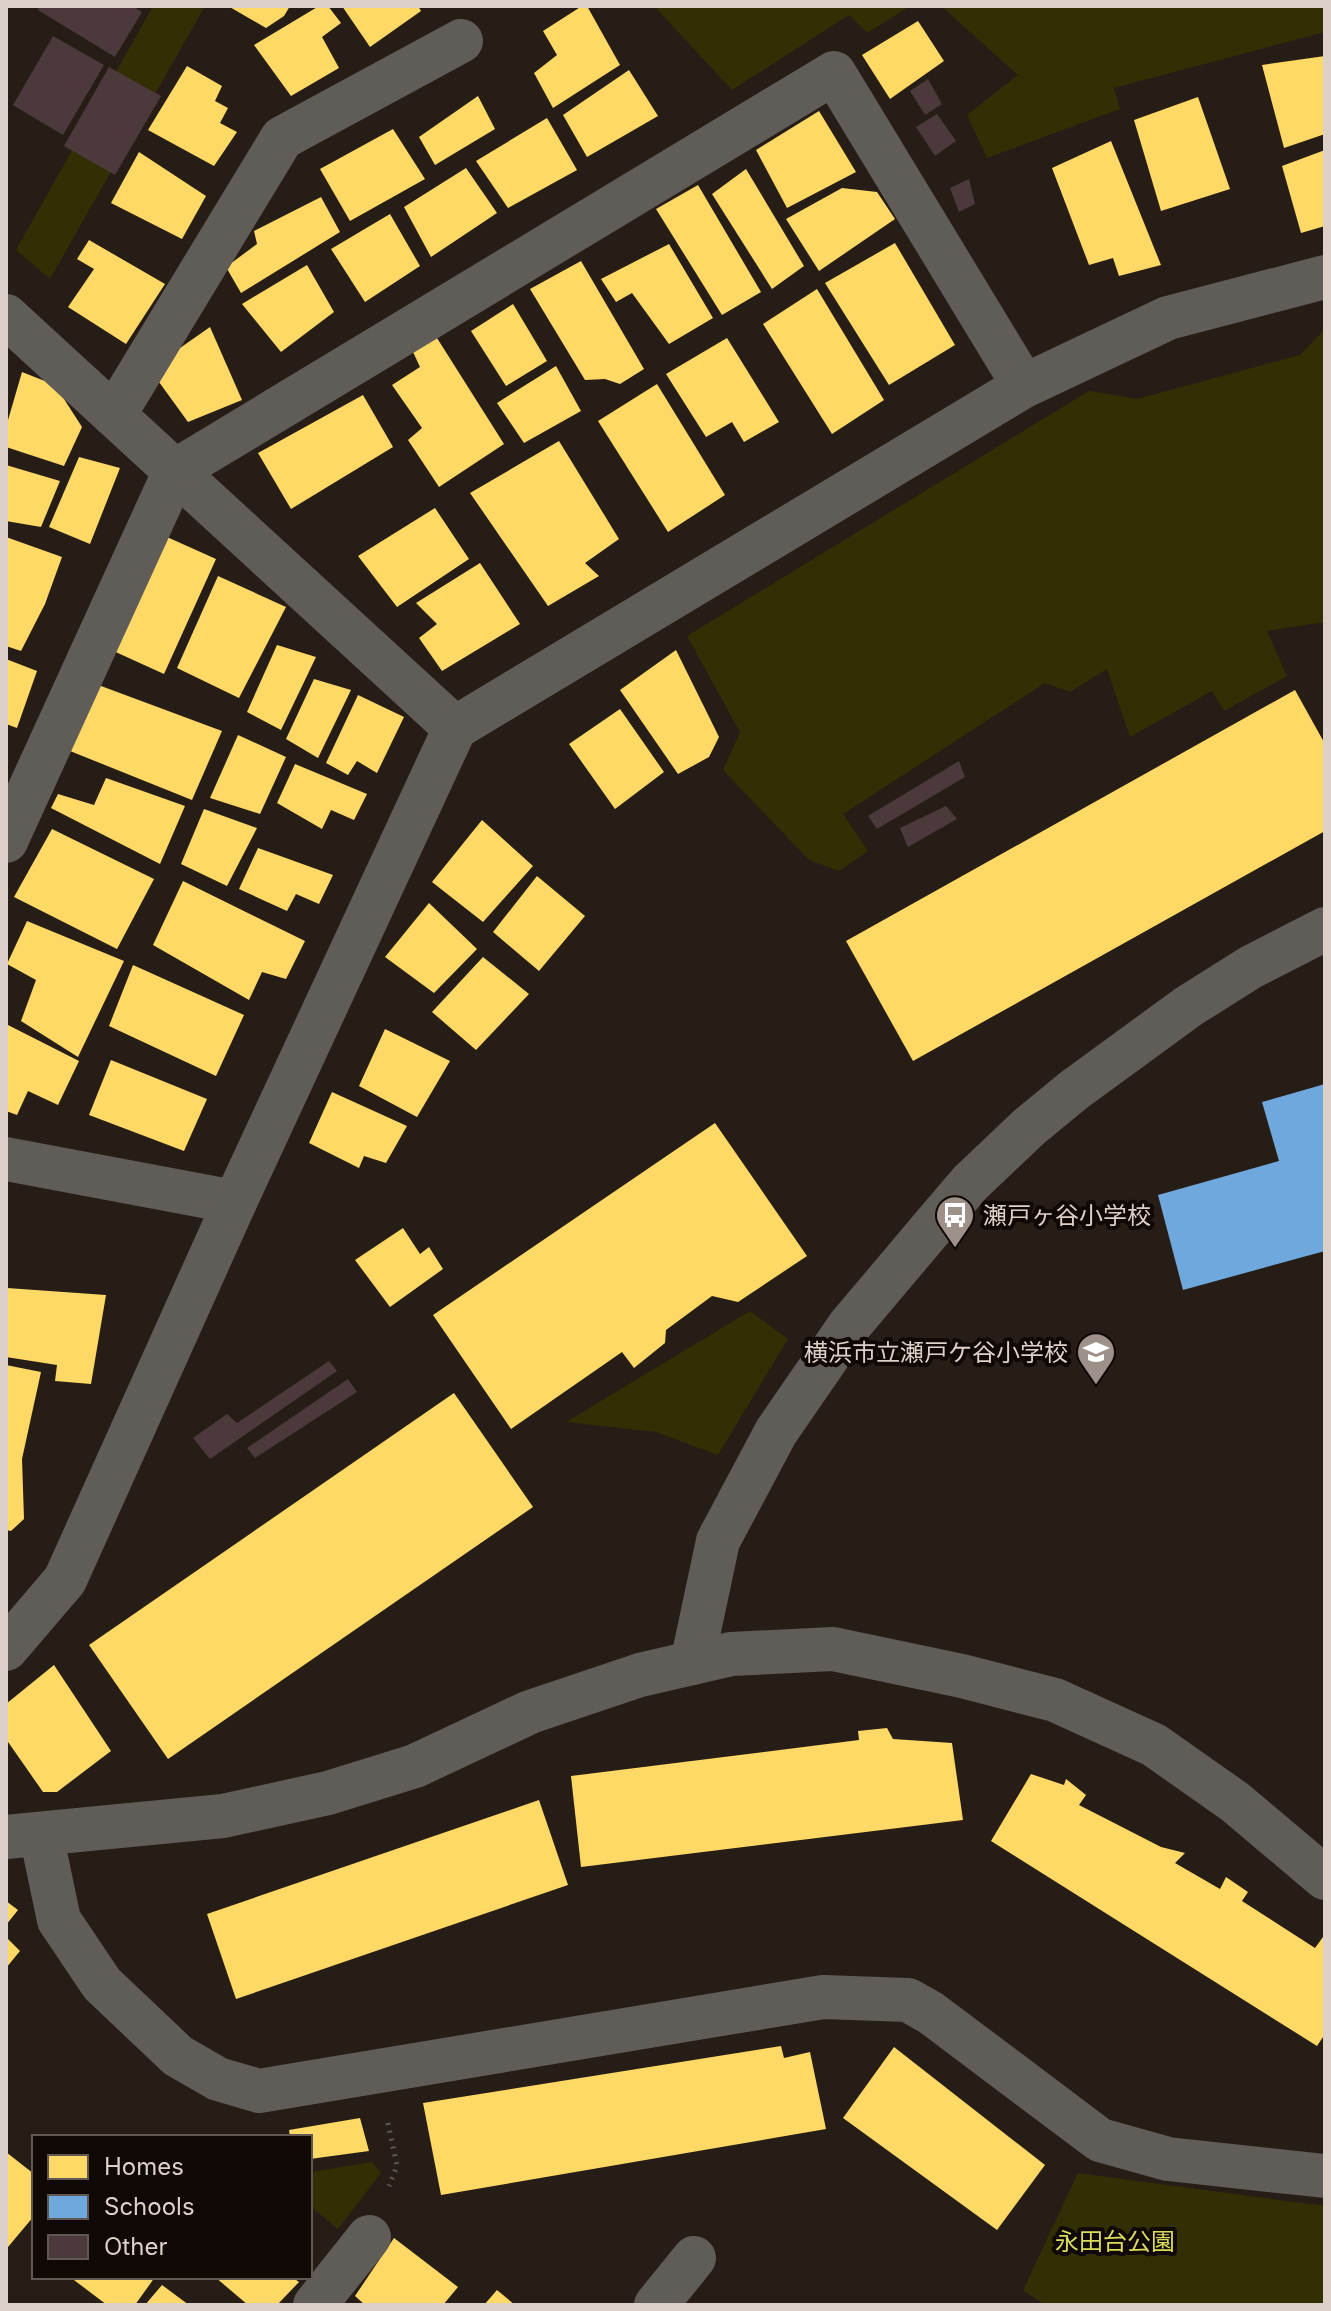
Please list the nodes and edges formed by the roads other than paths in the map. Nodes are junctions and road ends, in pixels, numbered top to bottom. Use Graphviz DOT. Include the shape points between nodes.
graph roads {
  1 [pos="461,41"];
  2 [pos="1325,277"];
  3 [pos="6,316"];
  4 [pos="1024,386"];
  5 [pos="114,415"];
  6 [pos="175,471"];
  7 [pos="455,728"];
  8 [pos="6,841"];
  9 [pos="1325,929"];
  10 [pos="6,1159"];
  11 [pos="235,1202"];
  12 [pos="6,1649"];
  13 [pos="692,1663"];
  14 [pos="23,1835"];
  15 [pos="1325,1878"];
  16 [pos="1325,2176"];
  17 [pos="369,2237"];
  18 [pos="694,2258"];
  19 [pos="315,2305"];
  20 [pos="656,2305"];
  1 -- 5 [label="street" via="282,138"];
  2 -- 4 [label="street" via="1168,318"];
  3 -- 5 [label="street"];
  4 -- 6 [label="street" via="834,73"];
  4 -- 7 [label="street"];
  5 -- 6 [label="street"];
  6 -- 7 [label="street"];
  6 -- 8 [label="street"];
  7 -- 11 [label="street"];
  9 -- 13 [label="street" via="1251,967 1113,1060 970,1183 849,1326 776,1432 718,1541"];
  10 -- 11 [label="street"];
  11 -- 12 [label="street" via="65,1580"];
  13 -- 14 [label="street" via="530,1712 415,1766 328,1793 223,1816"];
  13 -- 15 [label="street" via="731,1654 833,1649 1055,1700 1154,1745 1235,1802"];
  14 -- 16 [label="street" via="59,1920 102,1984 178,2056 218,2079 259,2091 823,1997 908,2000 1100,2140 1168,2159"];
  17 -- 19 [label="street"];
  18 -- 20 [label="street"];
}
